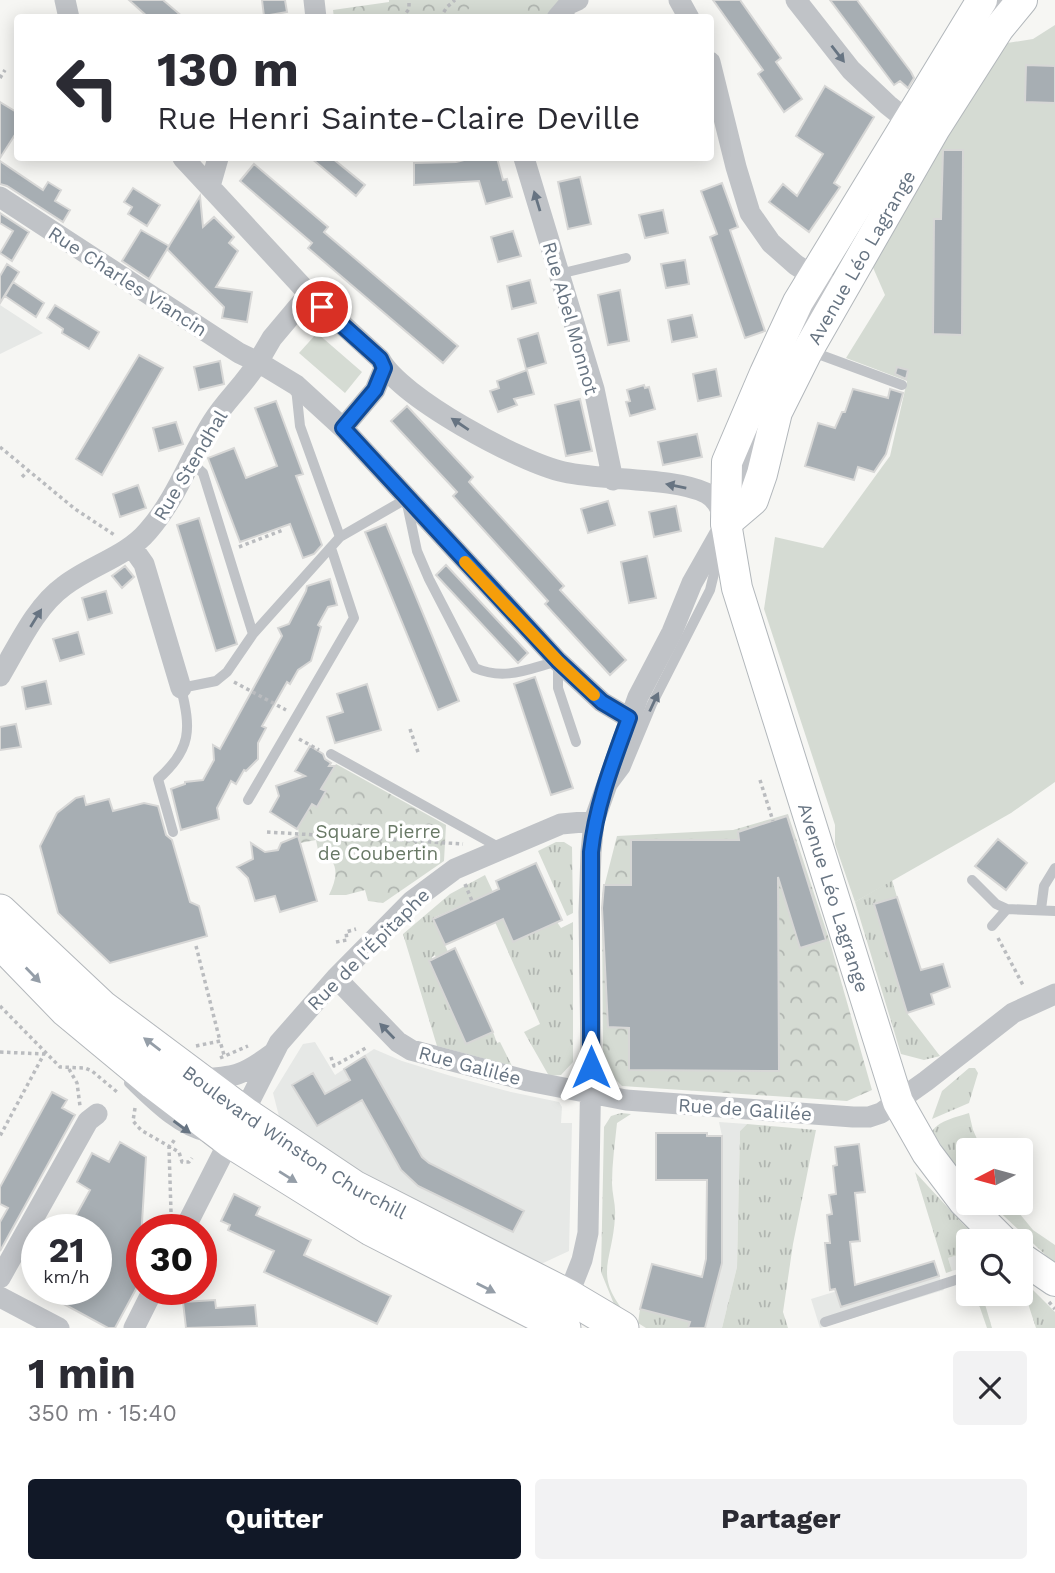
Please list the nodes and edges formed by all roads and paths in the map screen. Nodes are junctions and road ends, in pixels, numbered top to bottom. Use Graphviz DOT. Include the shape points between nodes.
graph roads {
  1 [pos="455,0"];
  2 [pos="578,0"];
  3 [pos="796,0"];
  4 [pos="999,0"];
  5 [pos="1021,0"];
  6 [pos="443,14"];
  7 [pos="560,14"];
  8 [pos="981,14"];
  9 [pos="5,70"];
  10 [pos="0,78"];
  11 [pos="942,95"];
  12 [pos="716,110"];
  13 [pos="908,121"];
  14 [pos="186,161"];
  15 [pos="217,161"];
  16 [pos="525,161"];
  17 [pos="210,186"];
  18 [pos="0,197"];
  19 [pos="881,199"];
  20 [pos="626,258"];
  21 [pos="559,274"];
  22 [pos="830,282"];
  23 [pos="309,294"];
  24 [pos="801,349"];
  25 [pos="258,362"];
  26 [pos="384,368"];
  27 [pos="296,385"];
  28 [pos="902,385"];
  29 [pos="766,407"];
  30 [pos="343,428"];
  31 [pos="0,447"];
  32 [pos="192,463"];
  33 [pos="29,470"];
  34 [pos="22,477"];
  35 [pos="613,480"];
  36 [pos="406,499"];
  37 [pos="726,523"];
  38 [pos="283,530"];
  39 [pos="340,537"];
  40 [pos="132,547"];
  41 [pos="331,548"];
  42 [pos="228,551"];
  43 [pos="253,634"];
  44 [pos="558,661"];
  45 [pos="0,676"];
  46 [pos="230,680"];
  47 [pos="181,688"];
  48 [pos="297,716"];
  49 [pos="629,718"];
  50 [pos="410,729"];
  51 [pos="288,733"];
  52 [pos="576,742"];
  53 [pos="330,755"];
  54 [pos="419,755"];
  55 [pos="760,780"];
  56 [pos="248,800"];
  57 [pos="596,812"];
  58 [pos="773,821"];
  59 [pos="173,832"];
  60 [pos="267,832"];
  61 [pos="468,845"];
  62 [pos="502,849"];
  63 [pos="1055,868"];
  64 [pos="972,880"];
  65 [pos="464,882"];
  66 [pos="472,901"];
  67 [pos="1007,909"];
  68 [pos="1041,909"];
  69 [pos="0,911"];
  70 [pos="1055,911"];
  71 [pos="992,926"];
  72 [pos="347,940"];
  73 [pos="0,941"];
  74 [pos="336,942"];
  75 [pos="196,946"];
  76 [pos="336,978"];
  77 [pos="1027,992"];
  78 [pos="1055,994"];
  79 [pos="0,1006"];
  80 [pos="66,1010"];
  81 [pos="220,1041"];
  82 [pos="211,1043"];
  83 [pos="251,1045"];
  84 [pos="366,1048"];
  85 [pos="97,1051"];
  86 [pos="0,1052"];
  87 [pos="273,1053"];
  88 [pos="44,1054"];
  89 [pos="331,1057"];
  90 [pos="69,1069"];
  91 [pos="199,1079"];
  92 [pos="125,1080"];
  93 [pos="118,1092"];
  94 [pos="590,1094"];
  95 [pos="898,1102"];
  96 [pos="135,1107"];
  97 [pos="92,1117"];
  98 [pos="238,1128"];
  99 [pos="0,1136"];
  100 [pos="175,1139"];
  101 [pos="169,1148"];
  102 [pos="192,1158"];
  103 [pos="177,1214"];
  104 [pos="186,1214"];
  105 [pos="991,1229"];
  106 [pos="0,1278"];
  107 [pos="956,1280"];
  108 [pos="0,1297"];
  109 [pos="146,1305"];
  110 [pos="560,1319"];
  111 [pos="825,1322"];
  112 [pos="59,1328"];
  113 [pos="134,1328"];
  114 [pos="622,1328"];
  1 -- 6 [label="path"];
  2 -- 7 [label="street"];
  3 -- 13 [label="street, one-way" via="851,70"];
  4 -- 8 [label="lane, Avenue Léo Lagrange"];
  5 -- 22 [label="main road, Avenue Léo Lagrange"];
  8 -- 13 [label="main road, Avenue Léo Lagrange"];
  9 -- 10 [label="path"];
  11 -- 19 [label="lane, Avenue Léo Lagrange"];
  12 -- 22 [label="street" via="750,213 771,243 796,265"];
  13 -- 22 [label="main road, Avenue Léo Lagrange"];
  14 -- 17 [label="street"];
  15 -- 17 [label="street"];
  21 -- 16 [label="street, Rue Abel Monnot, one-way"];
  17 -- 23 [label="street"];
  18 -- 25 [label="street, Rue Charles Viancin"];
  20 -- 21 [label="lane"];
  21 -- 35 [label="street, Rue Abel Monnot" via="594,389"];
  22 -- 24 [label="main road, Avenue Léo Lagrange"];
  22 -- 37 [label="main road, Avenue Léo Lagrange" via="798,302 765,373 727,462"];
  23 -- 25 [label="street, Rue Stendhal"];
  23 -- 26 [label="street" via="380,359"];
  24 -- 28 [label="lane"];
  24 -- 37 [label="main road, Avenue Léo Lagrange" via="753,500"];
  25 -- 27 [label="street, Rue Charles Viancin"];
  25 -- 32 [label="street, Rue Stendhal" via="213,421"];
  26 -- 30 [label="street" via="375,390"];
  35 -- 26 [label="street, one-way" via="562,472 488,441"];
  27 -- 30 [label="street, Rue Charles Viancin"];
  27 -- 39 [label="lane" via="300,426"];
  29 -- 37 [label="lane"];
  30 -- 36 [label="street, Rue Charles Viancin"];
  31 -- 33 [label="path"];
  32 -- 40 [label="street, Rue Stendhal" via="167,507"];
  32 -- 42 [label="lane" via="203,473"];
  33 -- 34 [label="path"];
  33 -- 40 [label="path" via="75,509"];
  37 -- 35 [label="street, one-way" via="715,499 704,492"];
  36 -- 39 [label="lane"];
  36 -- 44 [label="street, Rue Charles Viancin"];
  36 -- 44 [label="lane" via="417,551 475,668 503,675"];
  37 -- 49 [label="street" via="692,583"];
  57 -- 37 [label="lane, one-way" via="625,769 709,590"];
  37 -- 95 [label="main road, Avenue Léo Lagrange" via="737,588"];
  38 -- 42 [label="path"];
  39 -- 41 [label="lane"];
  45 -- 40 [label="street, Rue Stendhal, one-way" via="52,595"];
  40 -- 47 [label="street" via="144,564"];
  41 -- 43 [label="lane"];
  41 -- 48 [label="lane" via="354,618"];
  42 -- 43 [label="lane"];
  43 -- 47 [label="lane" via="216,681"];
  44 -- 49 [label="street, Rue Charles Viancin" via="602,702"];
  44 -- 52 [label="lane" via="558,688"];
  46 -- 48 [label="path"];
  47 -- 59 [label="lane" via="188,726 184,744 175,764 158,779"];
  48 -- 51 [label="lane"];
  49 -- 57 [label="street"];
  50 -- 54 [label="path"];
  51 -- 53 [label="path"];
  51 -- 56 [label="lane"];
  53 -- 62 [label="lane"];
  55 -- 58 [label="path"];
  57 -- 62 [label="street, Rue de l'Épitaphe"];
  57 -- 94 [label="street" via="589,912"];
  60 -- 61 [label="path"];
  62 -- 76 [label="street, Rue de l'Épitaphe" via="455,869 412,901"];
  63 -- 68 [label="lane" via="1044,886"];
  64 -- 67 [label="lane"];
  65 -- 66 [label="path"];
  67 -- 68 [label="lane"];
  67 -- 71 [label="lane"];
  68 -- 70 [label="lane"];
  91 -- 69 [label="main road, Boulevard Winston Churchill, one-way" via="103,1007"];
  71 -- 77 [label="path"];
  72 -- 74 [label="path"];
  73 -- 80 [label="main road, Boulevard Winston Churchill, one-way"];
  75 -- 81 [label="path"];
  76 -- 87 [label="street, Rue de l'Épitaphe"];
  94 -- 76 [label="street, Rue Galilée, one-way" via="411,1050"];
  78 -- 95 [label="street, Rue de Galilée" via="1013,1013"];
  79 -- 88 [label="path"];
  80 -- 85 [label="lane"];
  80 -- 98 [label="main road, Boulevard Winston Churchill" via="154,1083"];
  81 -- 82 [label="path"];
  81 -- 83 [label="path" via="224,1055"];
  84 -- 89 [label="path" via="334,1066"];
  86 -- 88 [label="path"];
  87 -- 91 [label="street, Rue de l'Épitaphe" via="246,1073"];
  87 -- 98 [label="street, Rue de l'Épitaphe"];
  88 -- 90 [label="path" via="60,1068"];
  88 -- 99 [label="path"];
  90 -- 93 [label="path" via="92,1070"];
  90 -- 97 [label="path" via="75,1077 78,1100"];
  91 -- 98 [label="main road, Boulevard Winston Churchill"];
  92 -- 98 [label="lane, one-way" via="192,1134"];
  94 -- 95 [label="street, Rue de Galilée" via="853,1117 881,1113"];
  94 -- 110 [label="street" via="588,1233"];
  95 -- 105 [label="main road, Avenue Léo Lagrange" via="927,1153"];
  96 -- 101 [label="path" via="133,1121"];
  97 -- 106 [label="street"];
  98 -- 104 [label="street, Rue de l'Épitaphe"];
  98 -- 110 [label="main road, Boulevard Winston Churchill" via="354,1187"];
  100 -- 101 [label="path"];
  101 -- 102 [label="path" via="179,1152 181,1162"];
  101 -- 103 [label="path"];
  107 -- 111 [label="lane"];
  108 -- 112 [label="street"];
  109 -- 113 [label="street"];
  110 -- 114 [label="main road, Boulevard Winston Churchill"];
}
